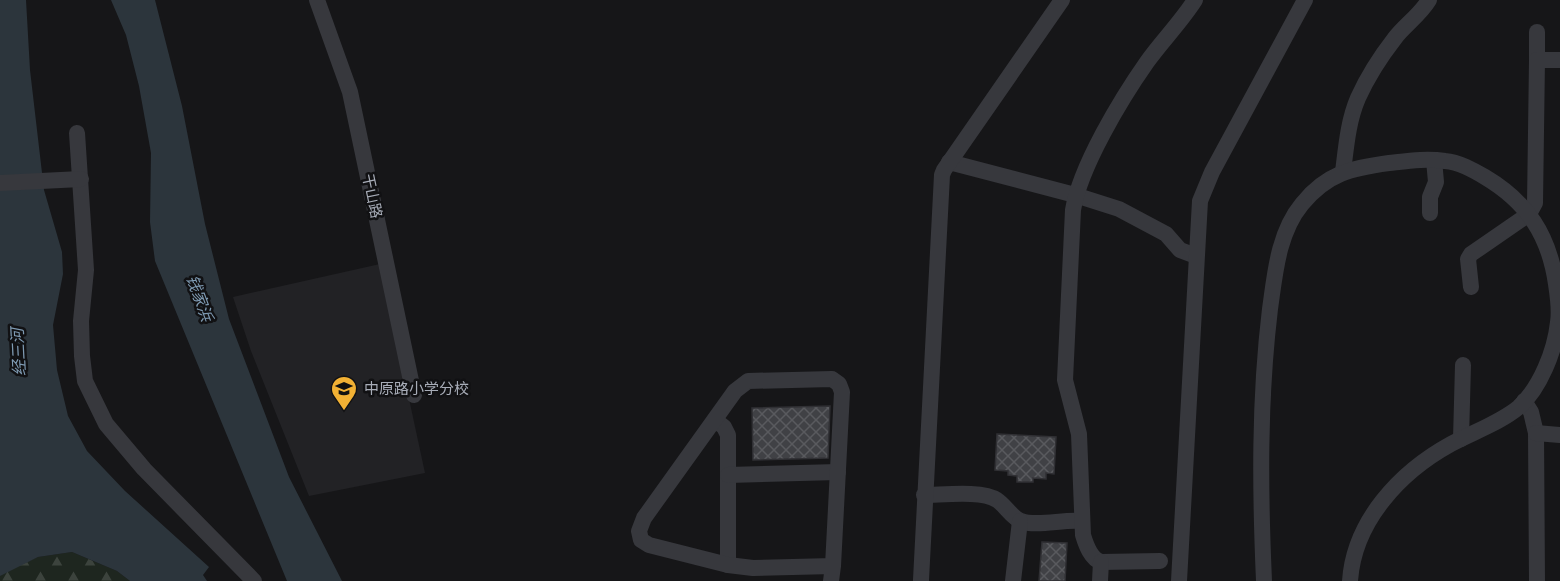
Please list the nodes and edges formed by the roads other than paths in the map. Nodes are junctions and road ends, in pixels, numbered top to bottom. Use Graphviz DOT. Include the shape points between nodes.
graph roads {
  1 [pos="317,0"];
  2 [pos="1062,0"];
  3 [pos="1195,0"];
  4 [pos="1305,0"];
  5 [pos="1429,0"];
  6 [pos="1537,32"];
  7 [pos="1537,60"];
  8 [pos="1560,60"];
  9 [pos="77,133"];
  10 [pos="1434,160"];
  11 [pos="949,162"];
  12 [pos="1343,172"];
  13 [pos="81,179"];
  14 [pos="0,183"];
  15 [pos="1075,195"];
  16 [pos="1430,213"];
  17 [pos="1529,214"];
  18 [pos="1196,256"];
  19 [pos="1557,263"];
  20 [pos="1470,286"];
  21 [pos="1559,305"];
  22 [pos="1559,323"];
  23 [pos="1462,365"];
  24 [pos="414,395"];
  25 [pos="1524,401"];
  26 [pos="715,420"];
  27 [pos="1536,433"];
  28 [pos="1560,435"];
  29 [pos="1461,439"];
  30 [pos="838,472"];
  31 [pos="728,475"];
  32 [pos="924,495"];
  33 [pos="1020,521"];
  34 [pos="1081,521"];
  35 [pos="1160,561"];
  36 [pos="1101,562"];
  37 [pos="728,565"];
  38 [pos="832,573"];
  39 [pos="921,580"];
  40 [pos="254,581"];
  41 [pos="1013,581"];
  42 [pos="1100,581"];
  43 [pos="1179,581"];
  44 [pos="1264,581"];
  45 [pos="1350,581"];
  46 [pos="1537,581"];
  1 -- 24 [label="street, 干山路" via="350,92"];
  2 -- 11 [label="street"];
  3 -- 15 [label="street" via="1124,96"];
  4 -- 18 [label="street" via="1203,190"];
  5 -- 12 [label="street" via="1396,37 1358,99 1348,132"];
  6 -- 7 [label="street"];
  7 -- 8 [label="street"];
  7 -- 17 [label="street" via="1535,203"];
  9 -- 13 [label="street"];
  10 -- 12 [label="street"];
  10 -- 16 [label="street" via="1436,182 1430,197"];
  10 -- 17 [label="street" via="1472,169 1505,189"];
  11 -- 15 [label="street"];
  11 -- 32 [label="street" via="942,175"];
  12 -- 44 [label="street" via="1301,205 1286,231 1278,257 1263,369 1260,499"];
  13 -- 14 [label="street"];
  13 -- 40 [label="street" via="86,270 82,356 85,381 94,403 106,424 144,469"];
  15 -- 18 [label="street" via="1133,215 1166,234 1180,250"];
  15 -- 34 [label="street" via="1065,380 1079,434"];
  17 -- 19 [label="street"];
  17 -- 20 [label="street" via="1471,254 1467,259"];
  18 -- 43 [label="street"];
  19 -- 21 [label="street"];
  21 -- 22 [label="street"];
  22 -- 25 [label="street" via="1545,367"];
  23 -- 29 [label="street"];
  25 -- 27 [label="street" via="1532,412"];
  25 -- 29 [label="street"];
  26 -- 30 [label="street" via="735,391 748,381 832,379 842,392"];
  26 -- 31 [label="street" via="728,435"];
  26 -- 37 [label="street" via="644,518 639,531 641,540 649,545"];
  27 -- 28 [label="street"];
  27 -- 46 [label="street"];
  29 -- 45 [label="street" via="1411,469 1376,510 1357,543"];
  30 -- 31 [label="street"];
  30 -- 38 [label="street"];
  31 -- 37 [label="street"];
  32 -- 33 [label="street" via="985,495 997,500"];
  32 -- 39 [label="street"];
  33 -- 34 [label="street"];
  33 -- 41 [label="street"];
  34 -- 36 [label="street" via="1086,544 1096,561"];
  35 -- 36 [label="street"];
  36 -- 42 [label="street"];
  37 -- 38 [label="street"];
}
